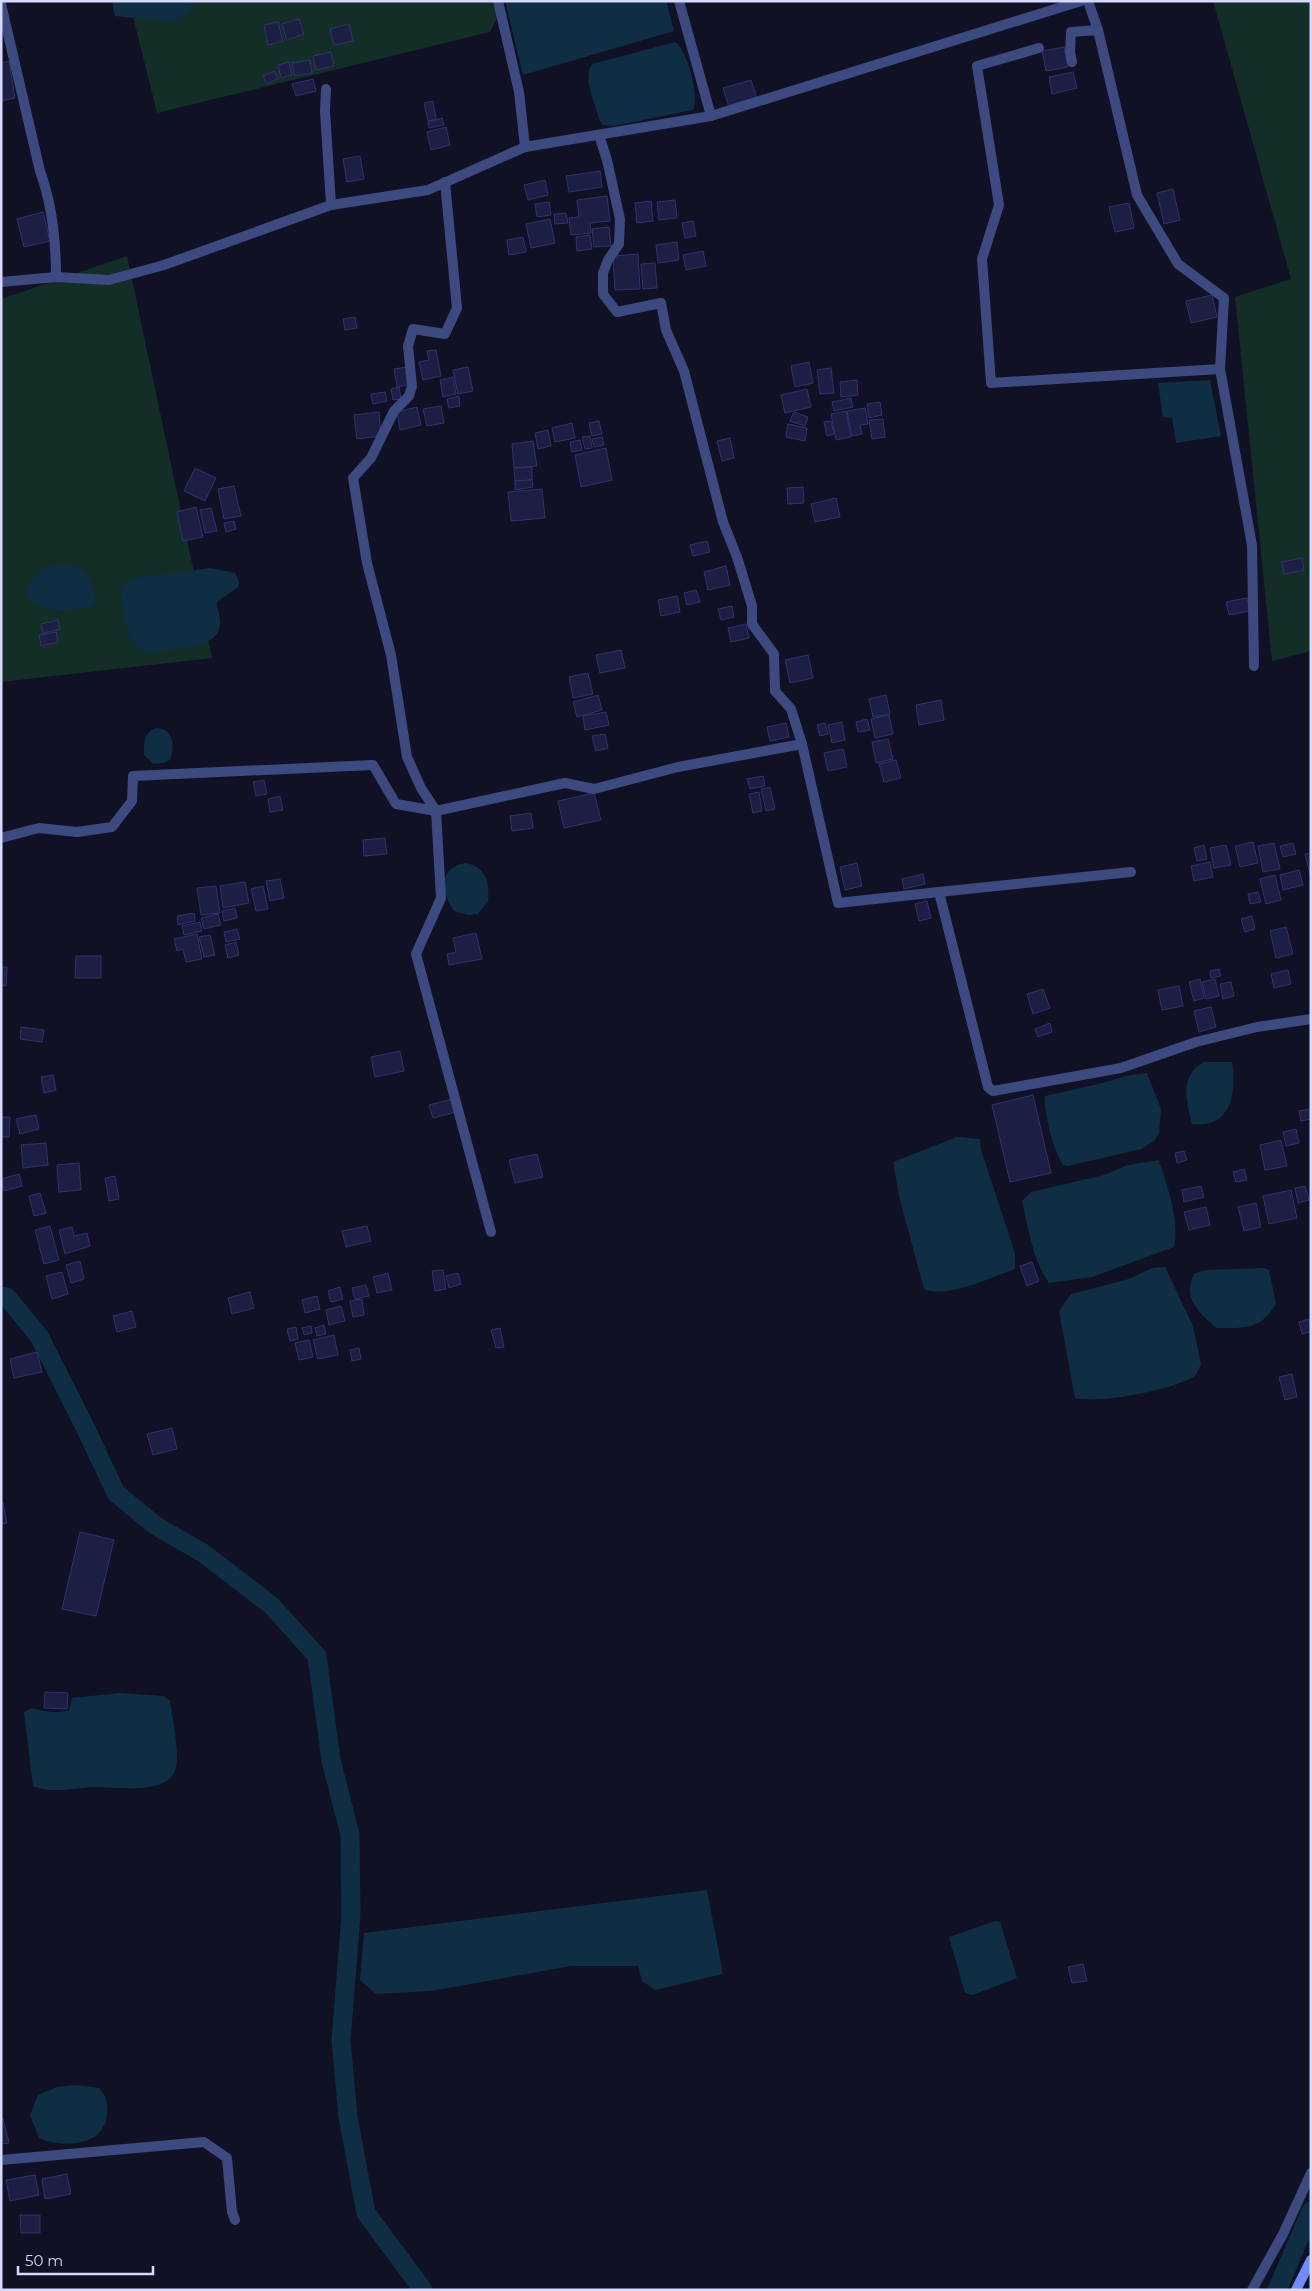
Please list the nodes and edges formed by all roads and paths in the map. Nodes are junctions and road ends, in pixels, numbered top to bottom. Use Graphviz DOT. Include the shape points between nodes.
graph roads {
  1 [pos="498,1"];
  2 [pos="679,1"];
  3 [pos="1081,2"];
  4 [pos="1,4"];
  5 [pos="1098,30"];
  6 [pos="1039,48"];
  7 [pos="1072,62"];
  8 [pos="326,89"];
  9 [pos="711,116"];
  10 [pos="598,135"];
  11 [pos="525,147"];
  12 [pos="445,182"];
  13 [pos="331,205"];
  14 [pos="56,276"];
  15 [pos="1,282"];
  16 [pos="1220,369"];
  17 [pos="1254,666"];
  18 [pos="802,744"];
  19 [pos="436,811"];
  20 [pos="1,838"];
  21 [pos="1131,872"];
  22 [pos="939,892"];
  23 [pos="1311,1019"];
  24 [pos="491,1232"];
  25 [pos="1,2160"];
  26 [pos="1311,2174"];
  27 [pos="235,2220"];
  28 [pos="1311,2260"];
  29 [pos="1252,2290"];
  30 [pos="1296,2290"];
  1 -- 11 [label="street" via="519,92"];
  2 -- 9 [label="street"];
  3 -- 5 [label="street"];
  3 -- 9 [label="street"];
  4 -- 14 [label="street" via="46,187 56,246"];
  5 -- 7 [label="street" via="1071,32"];
  5 -- 16 [label="street" via="1137,195 1178,264 1224,298"];
  6 -- 16 [label="street" via="977,66 999,205 982,259 991,383"];
  8 -- 13 [label="street"];
  9 -- 10 [label="street"];
  10 -- 11 [label="street"];
  10 -- 18 [label="street" via="620,219 619,244 603,273 603,294 616,312 661,303 666,330 684,371 723,522 752,606 752,624 774,654 774,691 791,709"];
  11 -- 12 [label="street"];
  12 -- 13 [label="street" via="428,190"];
  12 -- 19 [label="street" via="457,308 445,334 413,329 408,346 412,386 409,396 394,411 372,458 353,478 367,563 391,655 406,757"];
  13 -- 14 [label="street" via="164,265 109,280"];
  14 -- 15 [label="street"];
  16 -- 17 [label="street" via="1252,545"];
  18 -- 19 [label="street" via="678,767 594,789 565,783"];
  18 -- 22 [label="street" via="838,903"];
  19 -- 20 [label="street" via="396,804 373,765 133,776 132,801 112,827 77,832 39,828"];
  19 -- 24 [label="street" via="441,898 416,954"];
  21 -- 22 [label="street"];
  22 -- 23 [label="street" via="988,1087 993,1091 1121,1068 1196,1042 1257,1027"];
  25 -- 27 [label="street" via="204,2142 227,2158"];
  26 -- 29 [label="street"];
  28 -- 30 [label="street"];
}
